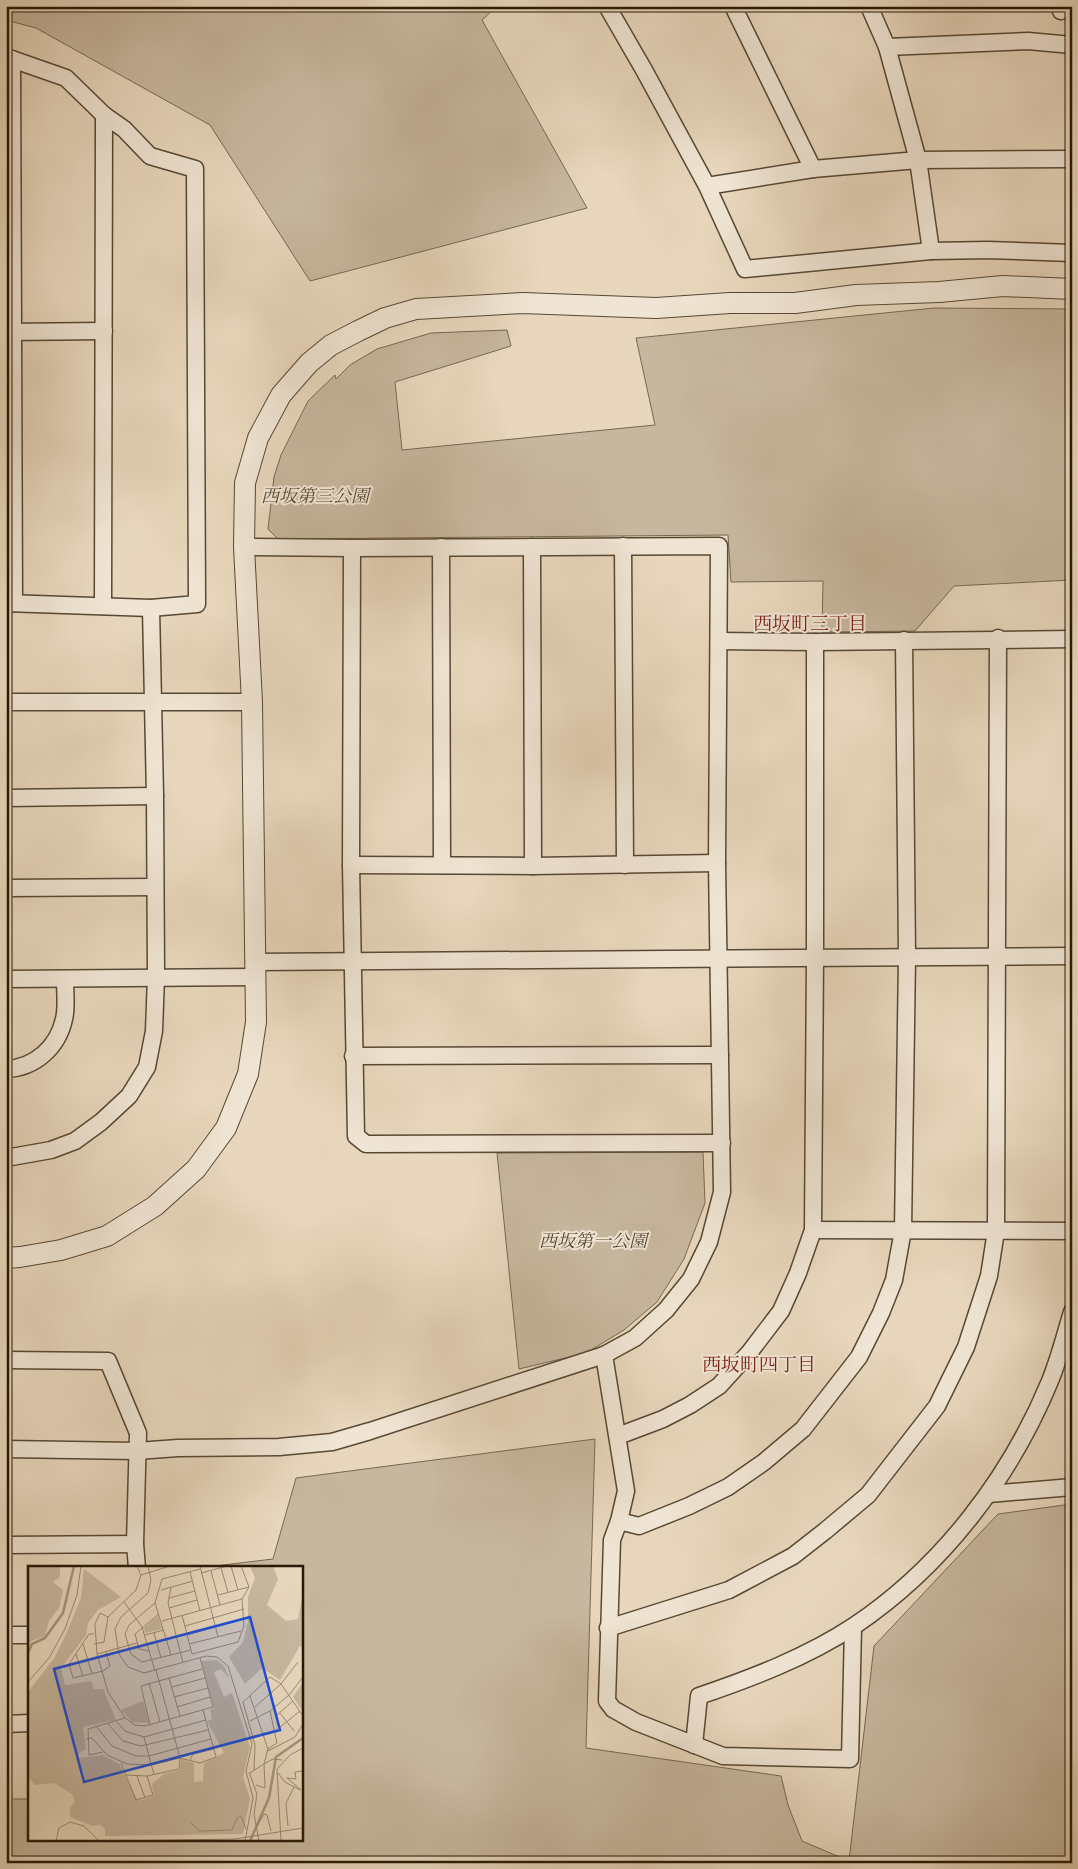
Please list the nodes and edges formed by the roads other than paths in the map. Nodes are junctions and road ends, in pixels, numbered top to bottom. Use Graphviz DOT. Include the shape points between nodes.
graph roads {
  1 [pos="606,6"];
  2 [pos="733,6"];
  3 [pos="869,6"];
  4 [pos="1072,46"];
  5 [pos="888,47"];
  6 [pos="9,58"];
  7 [pos="104,115"];
  8 [pos="1072,159"];
  9 [pos="918,160"];
  10 [pos="813,170"];
  11 [pos="707,186"];
  12 [pos="931,251"];
  13 [pos="1072,253"];
  14 [pos="1072,289"];
  15 [pos="104,331"];
  16 [pos="9,332"];
  17 [pos="623,546"];
  18 [pos="244,547"];
  19 [pos="440,547"];
  20 [pos="532,547"];
  21 [pos="352,548"];
  22 [pos="10,603"];
  23 [pos="103,606"];
  24 [pos="151,608"];
  25 [pos="998,638"];
  26 [pos="1072,639"];
  27 [pos="904,640"];
  28 [pos="719,641"];
  29 [pos="815,642"];
  30 [pos="6,702"];
  31 [pos="153,702"];
  32 [pos="252,702"];
  33 [pos="155,796"];
  34 [pos="6,798"];
  35 [pos="717,863"];
  36 [pos="351,865"];
  37 [pos="442,865"];
  38 [pos="625,865"];
  39 [pos="533,866"];
  40 [pos="155,887"];
  41 [pos="6,888"];
  42 [pos="1072,956"];
  43 [pos="907,957"];
  44 [pos="998,957"];
  45 [pos="815,958"];
  46 [pos="719,959"];
  47 [pos="352,961"];
  48 [pos="254,970"];
  49 [pos="156,977"];
  50 [pos="6,979"];
  51 [pos="65,980"];
  52 [pos="720,1055"];
  53 [pos="353,1056"];
  54 [pos="6,1069"];
  55 [pos="722,1143"];
  56 [pos="6,1158"];
  57 [pos="813,1230"];
  58 [pos="902,1230"];
  59 [pos="996,1230"];
  60 [pos="1072,1231"];
  61 [pos="6,1258"];
  62 [pos="1072,1312"];
  63 [pos="604,1355"];
  64 [pos="6,1360"];
  65 [pos="618,1436"];
  66 [pos="6,1449"];
  67 [pos="137,1451"];
  68 [pos="1072,1487"];
  69 [pos="989,1494"];
  70 [pos="619,1521"];
  71 [pos="136,1544"];
  72 [pos="6,1545"];
  73 [pos="137,1566"];
  74 [pos="853,1627"];
  75 [pos="608,1628"];
  76 [pos="6,1635"];
  77 [pos="28,1635"];
  78 [pos="6,1724"];
  79 [pos="28,1724"];
  80 [pos="694,1745"];
  1 -- 11 [label="street"];
  2 -- 10 [label="street"];
  3 -- 5 [label="street"];
  4 -- 5 [label="street" via="1028,41"];
  5 -- 9 [label="street"];
  6 -- 7 [label="street" via="66,78"];
  6 -- 16 [label="street"];
  7 -- 15 [label="street"];
  7 -- 24 [label="street" via="124,129 150,156 195,168 197,604"];
  8 -- 9 [label="street"];
  9 -- 10 [label="street"];
  9 -- 12 [label="street"];
  10 -- 11 [label="street"];
  11 -- 12 [label="street" via="745,269"];
  12 -- 13 [label="street"];
  14 -- 18 [label="street" via="1002,286 856,295 795,303 656,308 523,303 416,309 385,318 331,345 309,363 282,395 258,438 246,483"];
  15 -- 16 [label="street"];
  15 -- 23 [label="street"];
  16 -- 22 [label="street"];
  17 -- 20 [label="street"];
  17 -- 28 [label="street" via="719,546"];
  17 -- 38 [label="street"];
  18 -- 21 [label="street"];
  18 -- 32 [label="street"];
  19 -- 20 [label="street"];
  19 -- 21 [label="street"];
  19 -- 37 [label="street"];
  20 -- 39 [label="street"];
  21 -- 36 [label="street"];
  22 -- 23 [label="street"];
  23 -- 24 [label="street"];
  24 -- 31 [label="street"];
  25 -- 26 [label="street"];
  25 -- 27 [label="street"];
  25 -- 44 [label="street"];
  27 -- 29 [label="street"];
  27 -- 43 [label="street"];
  28 -- 29 [label="street"];
  28 -- 35 [label="street"];
  29 -- 45 [label="street"];
  30 -- 31 [label="street"];
  31 -- 32 [label="street"];
  31 -- 33 [label="street"];
  32 -- 48 [label="street"];
  33 -- 34 [label="street"];
  33 -- 40 [label="street"];
  35 -- 38 [label="street"];
  35 -- 46 [label="street"];
  36 -- 37 [label="street"];
  36 -- 47 [label="street"];
  37 -- 39 [label="street"];
  38 -- 39 [label="street"];
  40 -- 41 [label="street"];
  40 -- 49 [label="street"];
  42 -- 44 [label="street"];
  43 -- 44 [label="street"];
  43 -- 45 [label="street"];
  43 -- 58 [label="street"];
  44 -- 59 [label="street"];
  45 -- 46 [label="street"];
  45 -- 57 [label="street"];
  46 -- 47 [label="street"];
  46 -- 52 [label="street"];
  47 -- 48 [label="street"];
  47 -- 53 [label="street"];
  48 -- 49 [label="street"];
  48 -- 61 [label="street" via="256,1022 248,1074 226,1128 196,1169 155,1206 107,1236 61,1250"];
  49 -- 51 [label="street"];
  49 -- 56 [label="street" via="154,1031 147,1067 129,1096 75,1141 52,1150"];
  50 -- 51 [label="street"];
  51 -- 54 [label="street" via="65,1019 52,1047 32,1062 17,1069"];
  52 -- 53 [label="street"];
  52 -- 55 [label="street"];
  53 -- 55 [label="street" via="356,1136 366,1144"];
  55 -- 63 [label="street" via="722,1192 710,1242 691,1280 666,1310 634,1338"];
  57 -- 58 [label="street"];
  57 -- 65 [label="street" via="781,1311 720,1386 663,1419"];
  58 -- 59 [label="street"];
  58 -- 70 [label="street" via="894,1280 882,1313 859,1357 802,1429 764,1462 728,1487 639,1526"];
  59 -- 60 [label="street"];
  59 -- 75 [label="street" via="989,1276 966,1347 937,1406 868,1495 793,1556 729,1590"];
  62 -- 69 [label="street" via="1050,1380 1021,1441"];
  63 -- 65 [label="street"];
  63 -- 67 [label="street" via="332,1442 279,1447"];
  64 -- 67 [label="street" via="108,1361 138,1433"];
  65 -- 70 [label="street" via="626,1491"];
  66 -- 67 [label="street"];
  67 -- 71 [label="street"];
  68 -- 69 [label="street"];
  69 -- 74 [label="street" via="930,1563 890,1600"];
  70 -- 75 [label="street" via="612,1540"];
  71 -- 72 [label="street"];
  71 -- 73 [label="street"];
  74 -- 80 [label="street" via="794,1659 699,1696"];
  74 -- 80 [label="street" via="850,1759 723,1756"];
  75 -- 80 [label="street" via="607,1701 613,1709 636,1722"];
  76 -- 77 [label="street"];
  78 -- 79 [label="street"];
}
